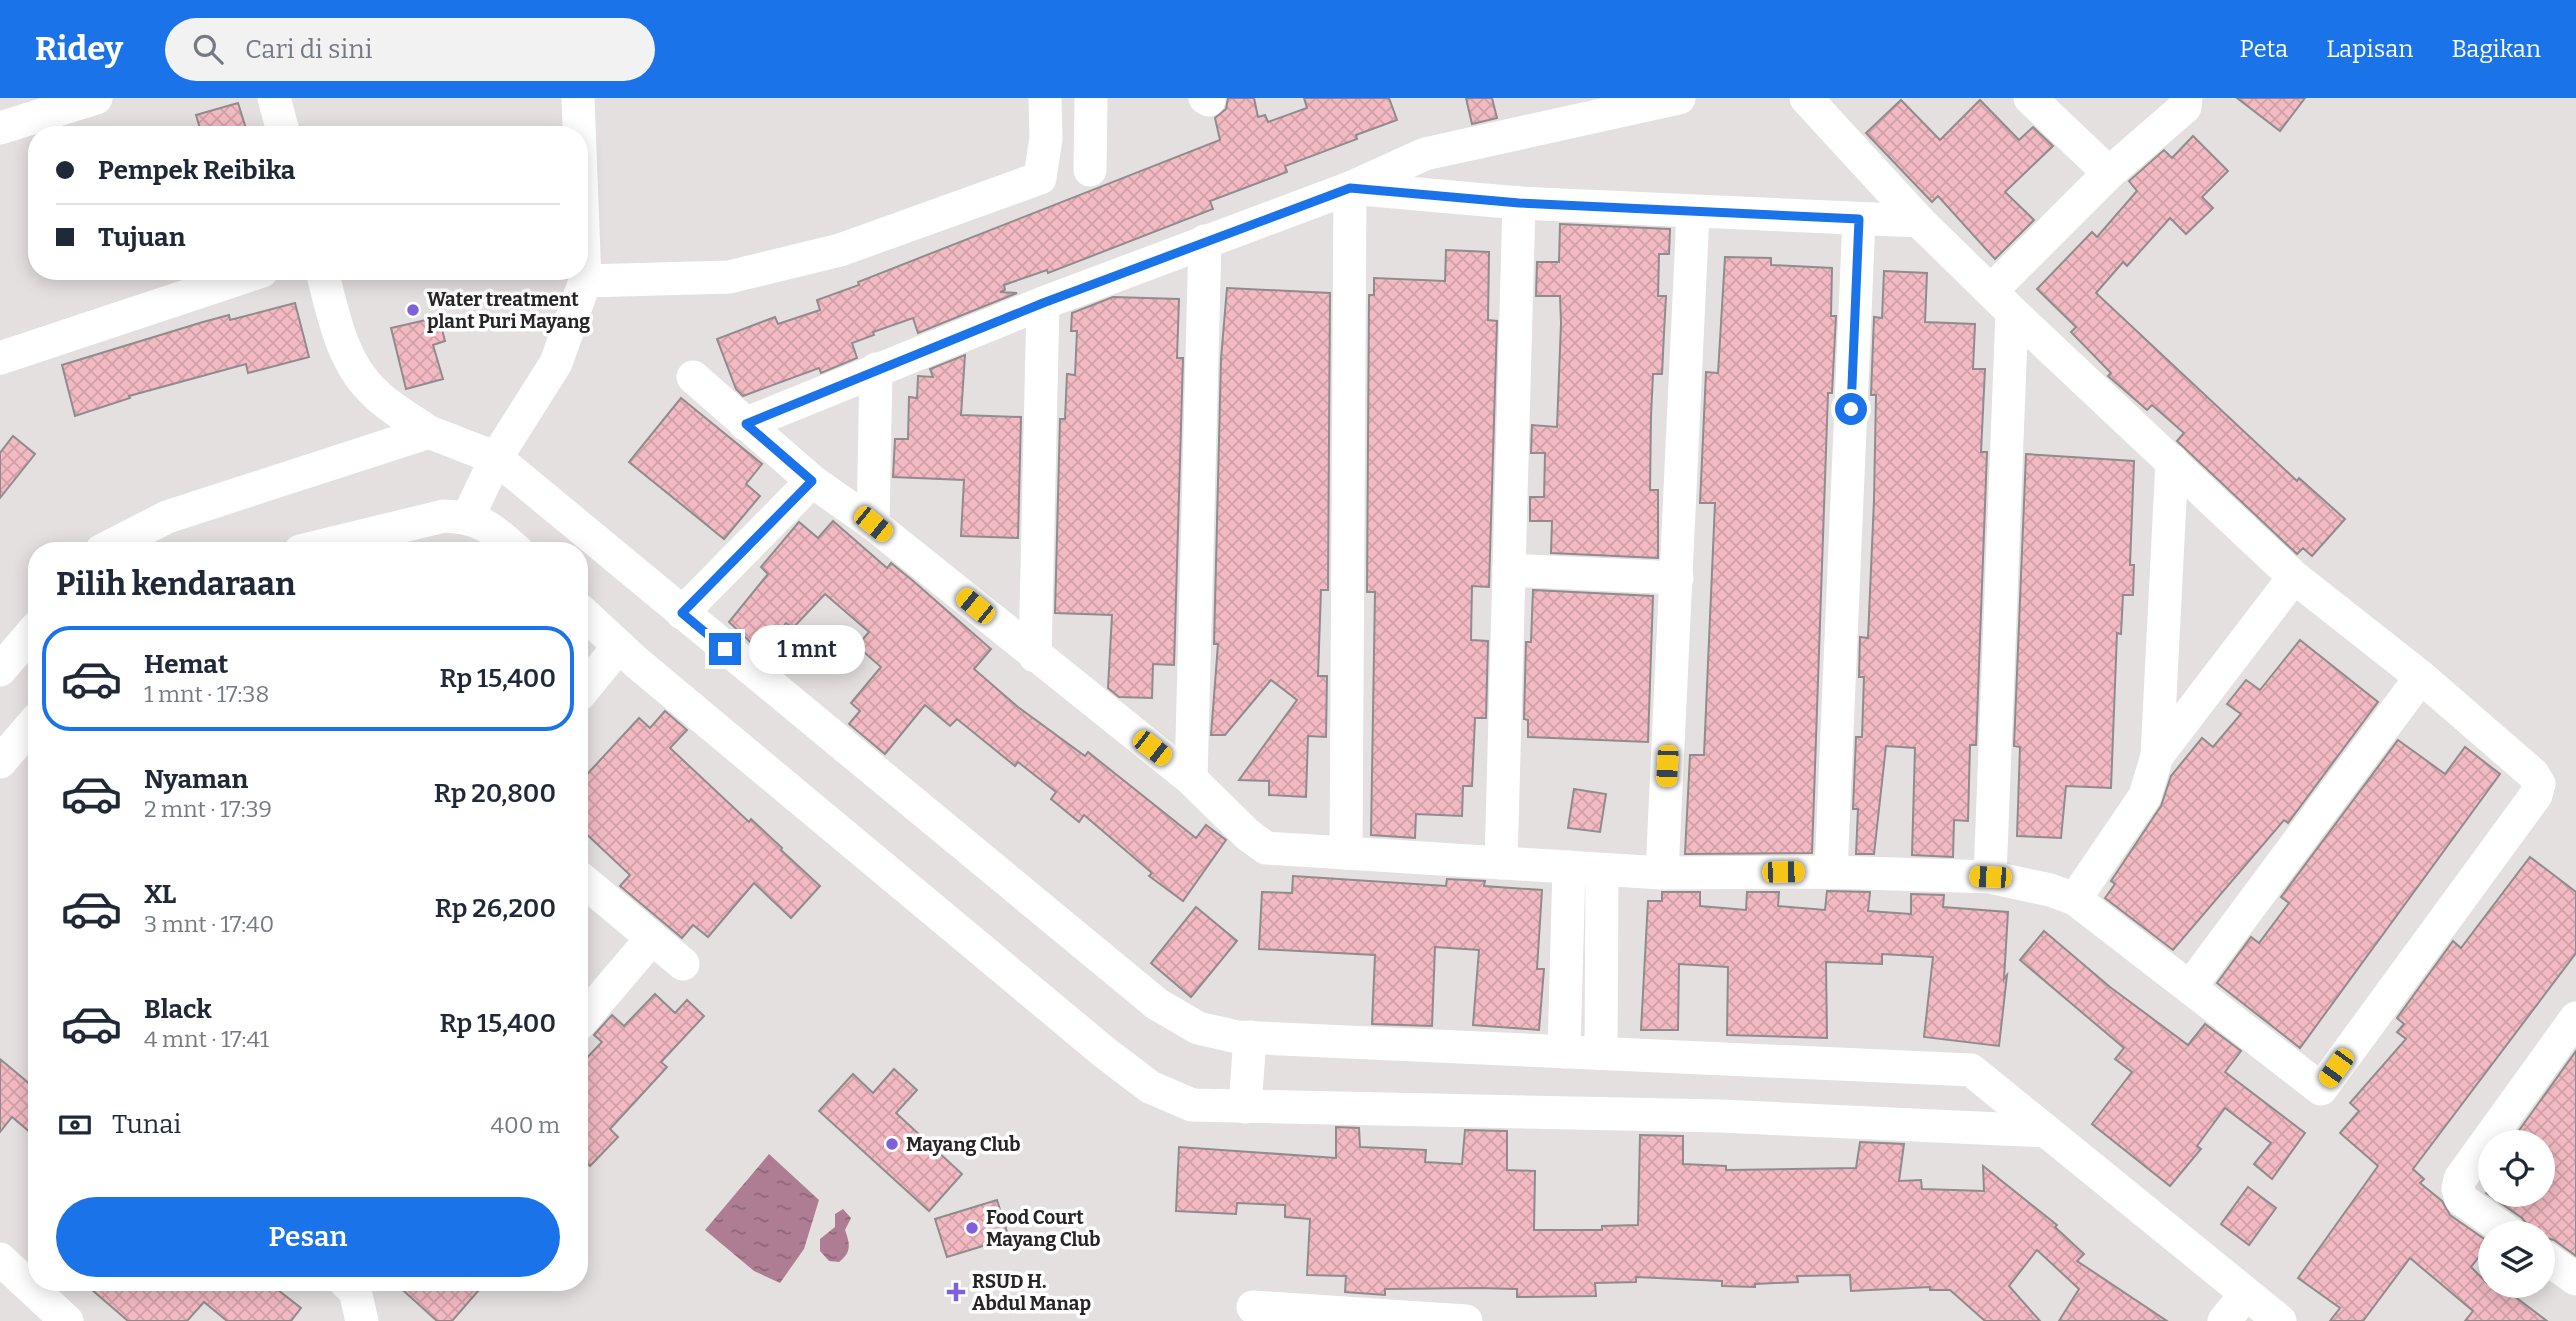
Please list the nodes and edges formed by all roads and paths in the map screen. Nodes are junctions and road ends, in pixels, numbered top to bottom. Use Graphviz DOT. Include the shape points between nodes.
graph roads {
  1 [pos="96,98"];
  2 [pos="274,98"];
  3 [pos="578,98"];
  4 [pos="1045,98"];
  5 [pos="1091,98"];
  6 [pos="1679,98"];
  7 [pos="1806,98"];
  8 [pos="2030,98"];
  9 [pos="2186,98"];
  10 [pos="282,126"];
  11 [pos="579,126"];
  12 [pos="0,128"];
  13 [pos="1090,170"];
  14 [pos="2109,173"];
  15 [pos="1350,188"];
  16 [pos="1519,203"];
  17 [pos="1693,213"];
  18 [pos="1859,219"];
  19 [pos="1919,221"];
  20 [pos="1205,241"];
  21 [pos="234,280"];
  22 [pos="324,280"];
  23 [pos="586,281"];
  24 [pos="2001,301"];
  25 [pos="1043,303"];
  26 [pos="0,358"];
  27 [pos="876,369"];
  28 [pos="693,377"];
  29 [pos="746,424"];
  30 [pos="429,432"];
  31 [pos="496,458"];
  32 [pos="2172,461"];
  33 [pos="812,481"];
  34 [pos="468,517"];
  35 [pos="873,524"];
  36 [pos="118,542"];
  37 [pos="337,542"];
  38 [pos="507,542"];
  39 [pos="1509,569"];
  40 [pos="2294,577"];
  41 [pos="1678,578"];
  42 [pos="682,613"];
  43 [pos="588,617"];
  44 [pos="28,637"];
  45 [pos="619,646"];
  46 [pos="1035,656"];
  47 [pos="0,670"];
  48 [pos="2421,677"];
  49 [pos="588,684"];
  50 [pos="28,729"];
  51 [pos="2157,756"];
  52 [pos="0,762"];
  53 [pos="1191,779"];
  54 [pos="1346,853"];
  55 [pos="1501,863"];
  56 [pos="1570,867"];
  57 [pos="1602,870"];
  58 [pos="1831,872"];
  59 [pos="1662,873"];
  60 [pos="1990,877"];
  61 [pos="588,884"];
  62 [pos="2075,899"];
  63 [pos="652,937"];
  64 [pos="683,964"];
  65 [pos="2190,987"];
  66 [pos="588,1013"];
  67 [pos="2576,1018"];
  68 [pos="1250,1037"];
  69 [pos="1564,1052"];
  70 [pos="1601,1053"];
  71 [pos="1245,1107"];
  72 [pos="2046,1131"];
  73 [pos="2492,1221"];
  74 [pos="0,1259"];
  75 [pos="2555,1264"];
  76 [pos="2576,1279"];
  77 [pos="2245,1295"];
  78 [pos="1253,1307"];
  79 [pos="34,1310"];
  80 [pos="67,1321"];
  81 [pos="1457,1321"];
  82 [pos="2224,1321"];
  83 [pos="2280,1321"];
  1 -- 12 [label="street"];
  2 -- 10 [label="street"];
  3 -- 11 [label="street"];
  4 -- 23 [label="street" via="1041,177 840,250 729,276"];
  5 -- 13 [label="street"];
  6 -- 15 [label="street" via="1425,154"];
  7 -- 19 [label="street"];
  8 -- 14 [label="street"];
  9 -- 14 [label="street" via="2185,107"];
  14 -- 24 [label="street"];
  15 -- 16 [label="street"];
  15 -- 20 [label="street"];
  15 -- 54 [label="street"];
  16 -- 17 [label="street"];
  16 -- 39 [label="street"];
  17 -- 18 [label="street"];
  17 -- 41 [label="street"];
  18 -- 19 [label="street"];
  18 -- 58 [label="street"];
  19 -- 24 [label="street"];
  20 -- 25 [label="street"];
  20 -- 53 [label="street"];
  21 -- 26 [label="street"];
  22 -- 30 [label="street" via="341,341 359,376 377,396"];
  23 -- 31 [label="street" via="556,363"];
  24 -- 32 [label="street"];
  24 -- 60 [label="street"];
  25 -- 27 [label="street"];
  25 -- 46 [label="street"];
  27 -- 29 [label="street"];
  27 -- 35 [label="street"];
  28 -- 29 [label="street"];
  29 -- 33 [label="street"];
  30 -- 31 [label="street"];
  30 -- 36 [label="street" via="167,517"];
  31 -- 34 [label="street"];
  31 -- 42 [label="street"];
  32 -- 40 [label="street"];
  32 -- 51 [label="street"];
  33 -- 35 [label="street"];
  33 -- 42 [label="street"];
  34 -- 37 [label="street" via="444,516"];
  34 -- 38 [label="street"];
  35 -- 46 [label="street"];
  39 -- 41 [label="street"];
  39 -- 55 [label="street"];
  40 -- 48 [label="street"];
  40 -- 51 [label="street"];
  41 -- 59 [label="street"];
  42 -- 68 [label="street" via="1157,1004 1198,1028"];
  43 -- 45 [label="street"];
  44 -- 47 [label="street"];
  45 -- 49 [label="street"];
  45 -- 71 [label="street" via="1150,1087 1192,1105"];
  46 -- 53 [label="street"];
  48 -- 65 [label="street"];
  48 -- 65 [label="street" via="2539,784 2536,795 2320,1089"];
  50 -- 52 [label="street"];
  51 -- 62 [label="street" via="2145,796"];
  53 -- 54 [label="street" via="1266,848"];
  54 -- 55 [label="street"];
  55 -- 56 [label="street"];
  56 -- 57 [label="street"];
  56 -- 69 [label="street"];
  57 -- 59 [label="street"];
  57 -- 70 [label="street"];
  58 -- 59 [label="street"];
  58 -- 60 [label="street"];
  60 -- 62 [label="street"];
  61 -- 63 [label="street"];
  62 -- 65 [label="street"];
  63 -- 64 [label="street"];
  63 -- 66 [label="street"];
  67 -- 73 [label="street" via="2460,1179 2461,1199"];
  68 -- 69 [label="street"];
  68 -- 71 [label="street"];
  69 -- 70 [label="street"];
  70 -- 72 [label="street" via="1971,1070"];
  71 -- 72 [label="street" via="1734,1116"];
  72 -- 77 [label="street"];
  74 -- 79 [label="street"];
  75 -- 76 [label="street"];
  77 -- 82 [label="street"];
  77 -- 83 [label="street"];
  78 -- 81 [label="street"];
  79 -- 80 [label="street"];
}
